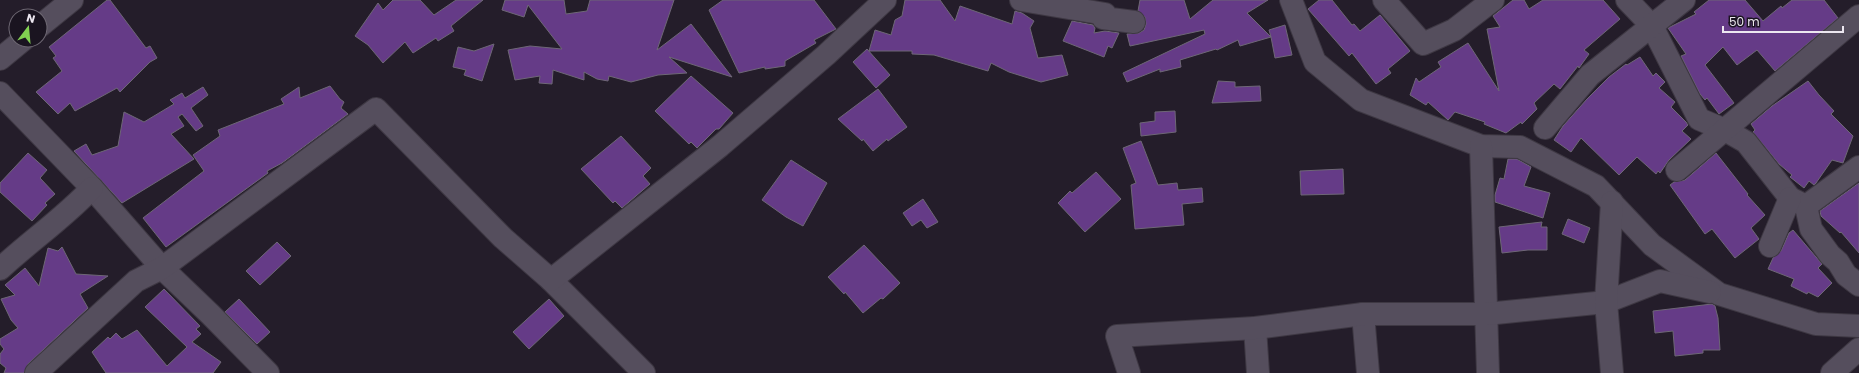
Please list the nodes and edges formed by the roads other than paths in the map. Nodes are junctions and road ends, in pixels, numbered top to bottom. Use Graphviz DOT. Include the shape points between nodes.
graph roads {
  1 [pos="72,0"];
  2 [pos="885,0"];
  3 [pos="1021,0"];
  4 [pos="1292,0"];
  5 [pos="1384,0"];
  6 [pos="1493,0"];
  7 [pos="1626,0"];
  8 [pos="1684,0"];
  9 [pos="1106,7"];
  10 [pos="1859,16"];
  11 [pos="48,20"];
  12 [pos="1134,22"];
  13 [pos="1652,26"];
  14 [pos="13,48"];
  15 [pos="0,59"];
  16 [pos="0,93"];
  17 [pos="1546,128"];
  18 [pos="1725,130"];
  19 [pos="1481,146"];
  20 [pos="1859,167"];
  21 [pos="1677,170"];
  22 [pos="92,188"];
  23 [pos="1612,202"];
  24 [pos="1798,202"];
  25 [pos="1770,246"];
  26 [pos="162,268"];
  27 [pos="0,269"];
  28 [pos="551,280"];
  29 [pos="1859,285"];
  30 [pos="1719,294"];
  31 [pos="1606,302"];
  32 [pos="1364,314"];
  33 [pos="1486,314"];
  34 [pos="1859,326"];
  35 [pos="1255,328"];
  36 [pos="1859,349"];
  37 [pos="36,373"];
  38 [pos="268,373"];
  39 [pos="644,373"];
  40 [pos="1129,373"];
  41 [pos="1258,373"];
  42 [pos="1368,373"];
  43 [pos="1488,373"];
  44 [pos="1612,373"];
  45 [pos="1832,373"];
  1 -- 11 [label="street"];
  2 -- 28 [label="street" via="826,55 720,146"];
  3 -- 9 [label="street"];
  4 -- 19 [label="street" via="1315,62 1361,100"];
  5 -- 6 [label="street" via="1423,44 1454,30"];
  7 -- 13 [label="street"];
  8 -- 13 [label="street"];
  9 -- 12 [label="street" via="1103,18"];
  10 -- 18 [label="street"];
  13 -- 17 [label="street" via="1590,76"];
  13 -- 18 [label="street" via="1699,119"];
  14 -- 15 [label="street"];
  16 -- 22 [label="street"];
  18 -- 21 [label="street"];
  18 -- 24 [label="street" via="1746,142"];
  19 -- 23 [label="street" via="1520,147 1596,186"];
  19 -- 33 [label="street"];
  20 -- 24 [label="street"];
  22 -- 26 [label="street"];
  22 -- 27 [label="street" via="73,209 29,242"];
  23 -- 30 [label="street" via="1652,245"];
  23 -- 31 [label="street"];
  24 -- 25 [label="street"];
  24 -- 29 [label="street" via="1811,229 1830,255 1846,275"];
  26 -- 28 [label="street" via="376,109 503,238"];
  26 -- 37 [label="street" via="136,281"];
  26 -- 38 [label="street"];
  28 -- 39 [label="street"];
  30 -- 31 [label="street" via="1660,281"];
  30 -- 34 [label="street" via="1816,324"];
  31 -- 33 [label="street"];
  31 -- 44 [label="street"];
  32 -- 33 [label="street"];
  32 -- 35 [label="street"];
  32 -- 42 [label="street"];
  33 -- 43 [label="street"];
  35 -- 40 [label="street" via="1117,336"];
  35 -- 41 [label="street"];
  36 -- 45 [label="street"];
}
